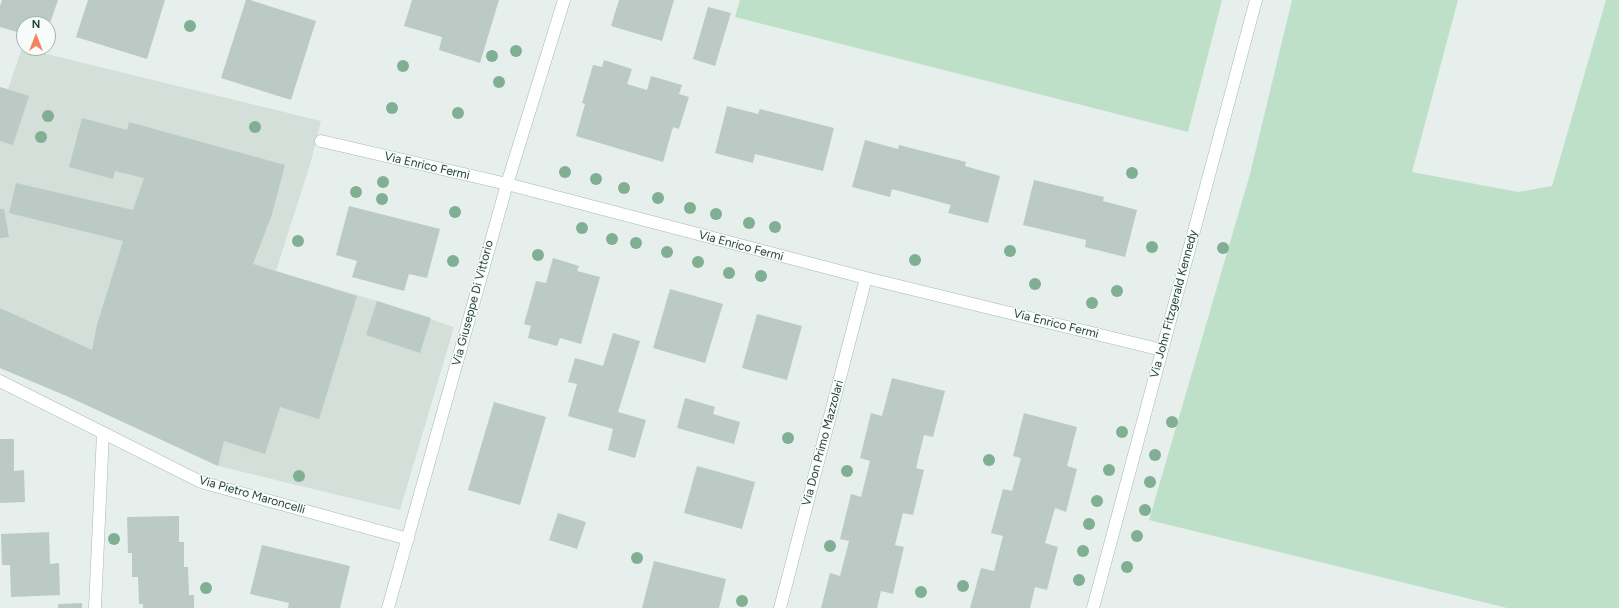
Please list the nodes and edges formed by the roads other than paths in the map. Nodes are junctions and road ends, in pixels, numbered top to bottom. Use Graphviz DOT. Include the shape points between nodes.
graph roads {
  1 [pos="564,0"];
  2 [pos="1256,0"];
  3 [pos="321,141"];
  4 [pos="507,184"];
  5 [pos="866,278"];
  6 [pos="1162,350"];
  7 [pos="0,381"];
  8 [pos="103,433"];
  9 [pos="408,539"];
  10 [pos="95,607"];
  11 [pos="388,608"];
  12 [pos="780,608"];
  13 [pos="1093,608"];
  1 -- 4 [label="street, Via Giuseppe Di Vittorio"];
  2 -- 6 [label="street, Via John Fitzgerald Kennedy"];
  3 -- 4 [label="street, Via Enrico Fermi"];
  4 -- 5 [label="street, Via Enrico Fermi"];
  4 -- 9 [label="street, Via Giuseppe Di Vittorio"];
  5 -- 6 [label="street, Via Enrico Fermi"];
  5 -- 12 [label="street, Via Don Primo Mazzolari"];
  6 -- 13 [label="street, Via John Fitzgerald Kennedy"];
  7 -- 8 [label="street, Via Pietro Maroncelli"];
  8 -- 9 [label="street, Via Pietro Maroncelli" via="201,482"];
  8 -- 10 [label="street"];
  9 -- 11 [label="street, Via Giuseppe Di Vittorio"];
}
